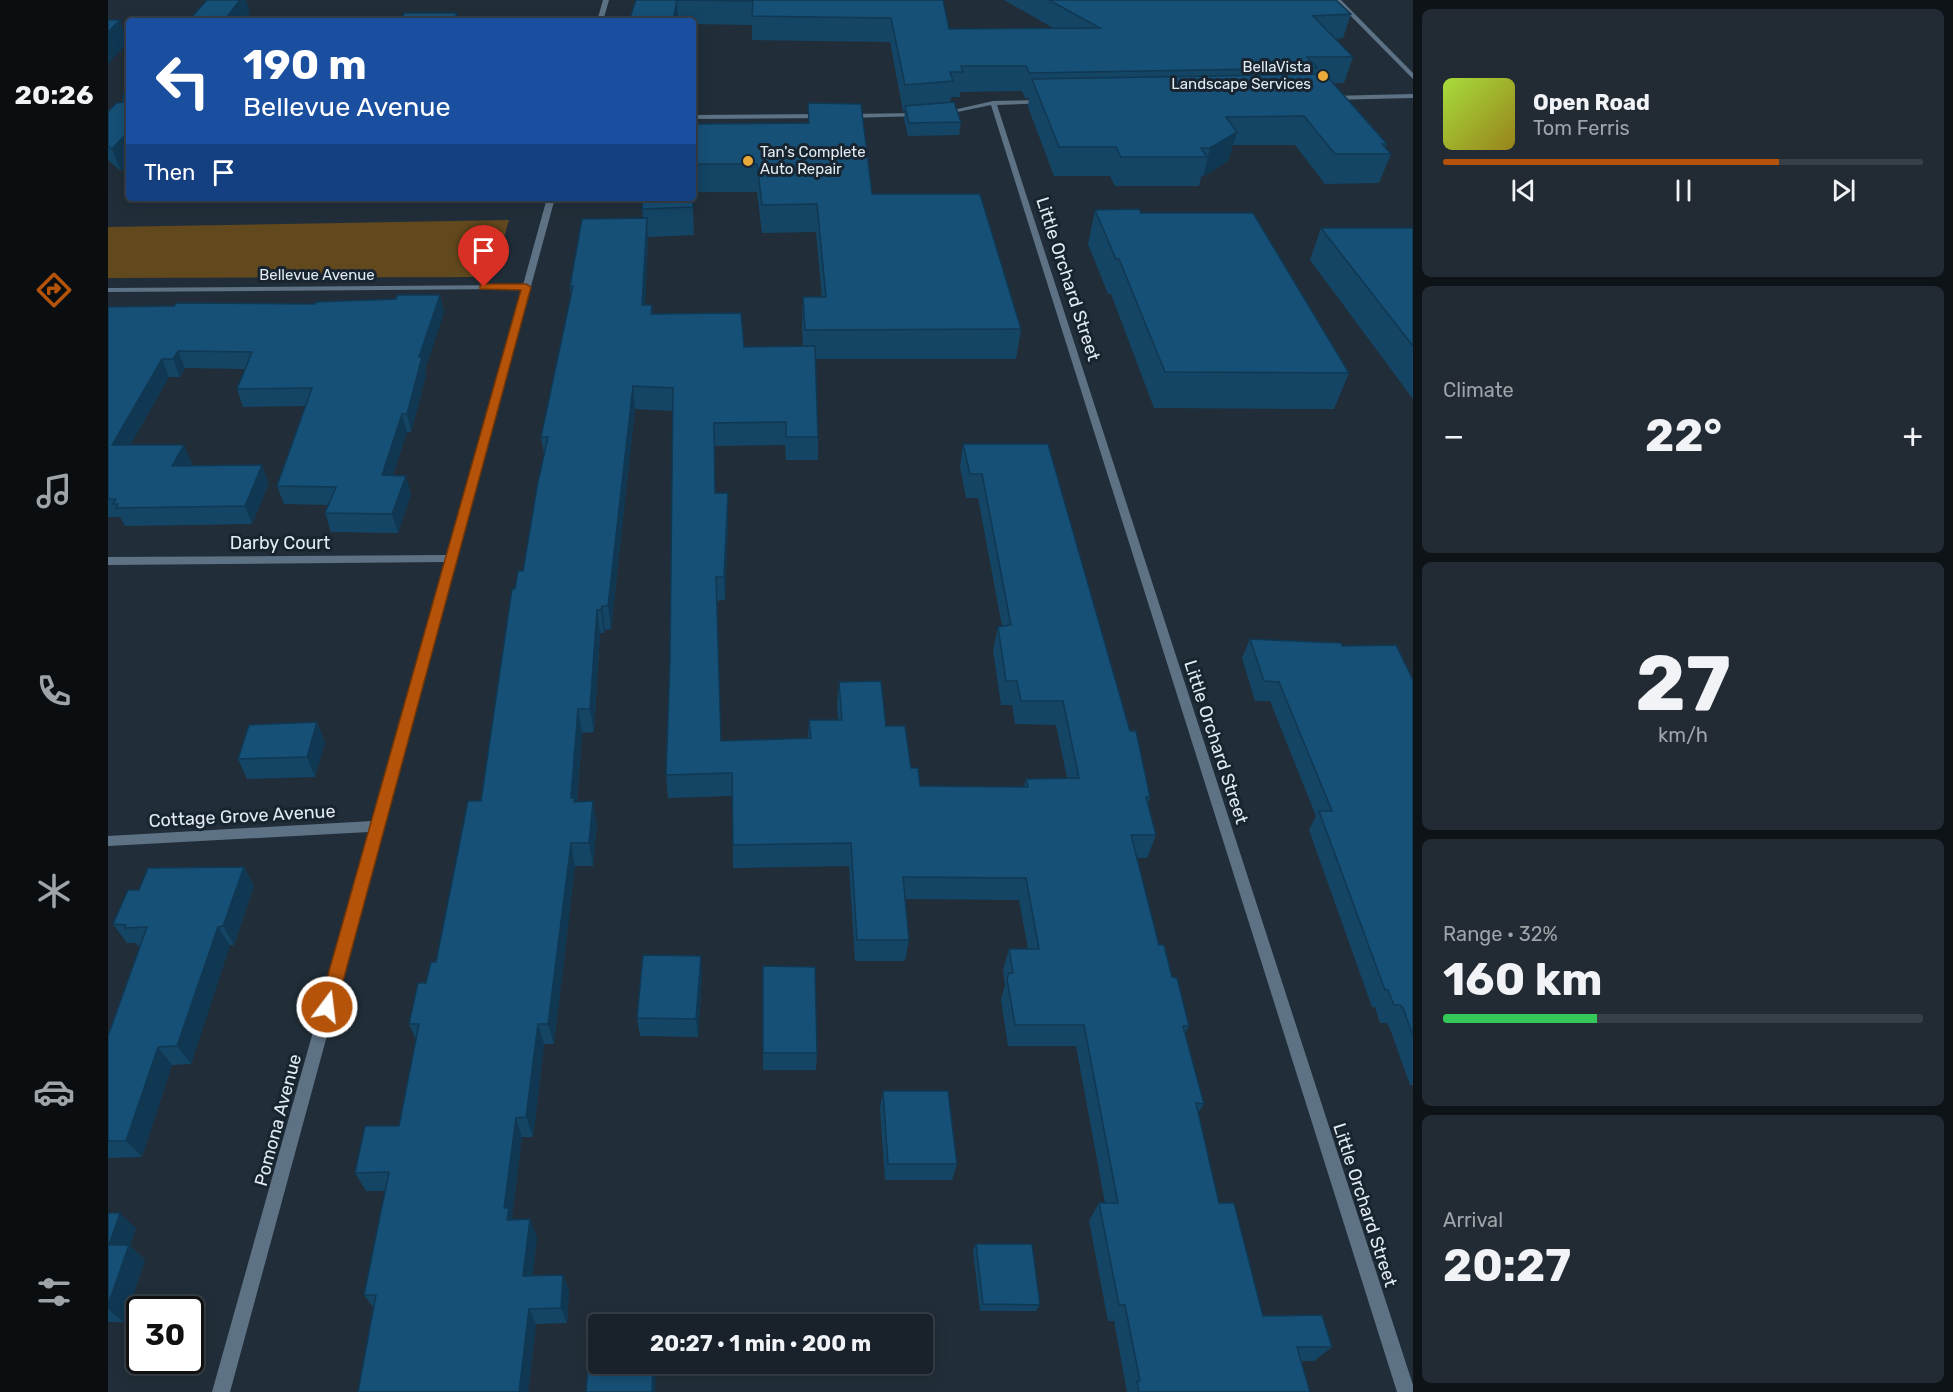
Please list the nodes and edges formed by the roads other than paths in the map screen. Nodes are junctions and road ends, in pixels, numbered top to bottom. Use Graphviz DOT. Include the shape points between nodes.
graph roads {
  1 [pos="606,0"];
  2 [pos="1338,0"];
  3 [pos="601,18"];
  4 [pos="1413,77"];
  5 [pos="1413,96"];
  6 [pos="1319,98"];
  7 [pos="1050,102"];
  8 [pos="993,103"];
  9 [pos="696,117"];
  10 [pos="550,201"];
  11 [pos="526,287"];
  12 [pos="108,290"];
  13 [pos="452,558"];
  14 [pos="108,561"];
  15 [pos="377,825"];
  16 [pos="108,841"];
  17 [pos="221,1392"];
  18 [pos="1407,1392"];
  1 -- 3 [label="street"];
  2 -- 4 [label="street"];
  5 -- 6 [label="street"];
  7 -- 8 [label="street"];
  8 -- 9 [label="street" via="900,116"];
  8 -- 18 [label="street, Little Orchard Street"];
  10 -- 11 [label="street, Pomona Avenue"];
  11 -- 12 [label="street, Bellevue Avenue"];
  11 -- 13 [label="street, Pomona Avenue"];
  13 -- 14 [label="street, Darby Court"];
  13 -- 15 [label="street, Pomona Avenue"];
  15 -- 16 [label="street, Cottage Grove Avenue"];
  15 -- 17 [label="street, Pomona Avenue"];
}
